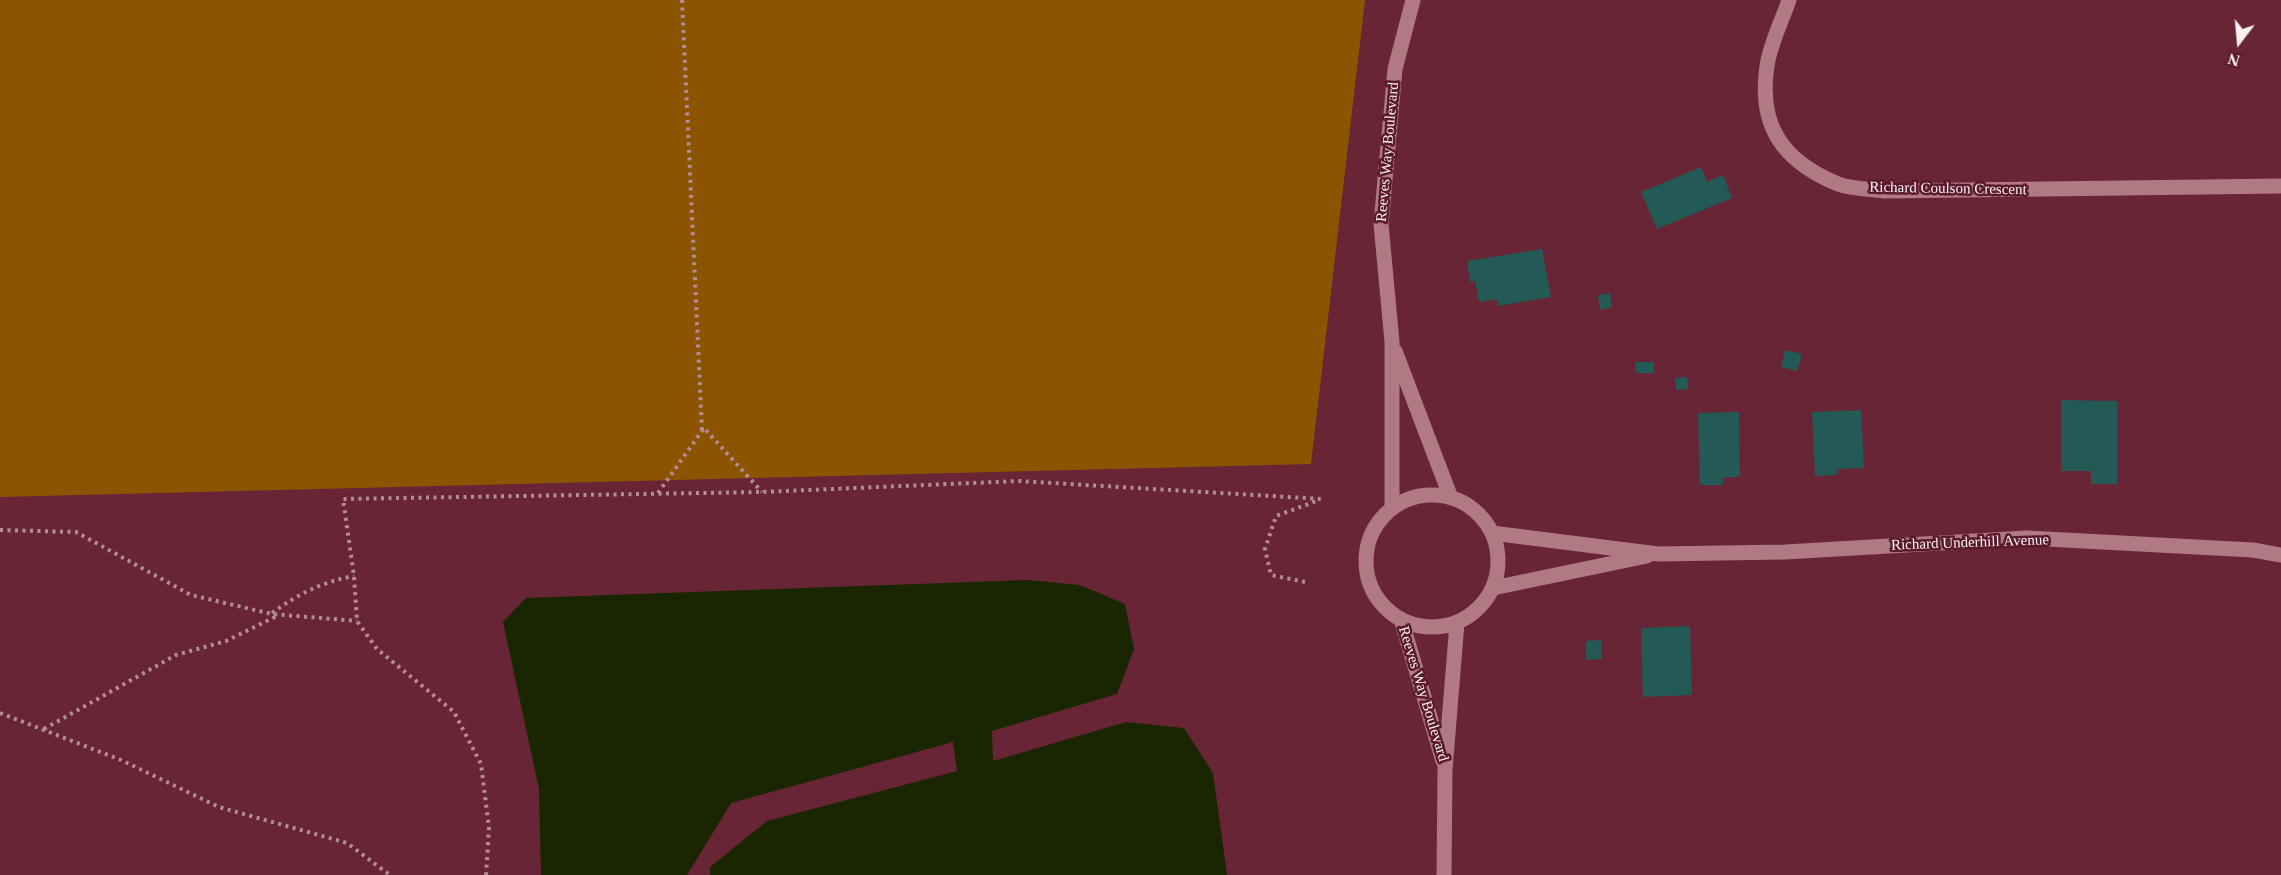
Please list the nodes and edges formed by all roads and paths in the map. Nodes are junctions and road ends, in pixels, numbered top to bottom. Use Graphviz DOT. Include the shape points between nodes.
graph roads {
  1 [pos="682,0"];
  2 [pos="1413,0"];
  3 [pos="1790,0"];
  4 [pos="2281,186"];
  5 [pos="1392,342"];
  6 [pos="702,431"];
  7 [pos="762,492"];
  8 [pos="658,493"];
  9 [pos="1451,498"];
  10 [pos="1392,508"];
  11 [pos="0,530"];
  12 [pos="1492,533"];
  13 [pos="1658,554"];
  14 [pos="2281,555"];
  15 [pos="354,576"];
  16 [pos="1305,582"];
  17 [pos="1493,588"];
  18 [pos="272,614"];
  19 [pos="280,615"];
  20 [pos="1401,620"];
  21 [pos="357,621"];
  22 [pos="1457,622"];
  23 [pos="0,713"];
  24 [pos="44,729"];
  25 [pos="1445,770"];
  26 [pos="390,875"];
  27 [pos="486,875"];
  28 [pos="1444,875"];
  1 -- 6 [label="path"];
  2 -- 5 [label="street, Reeves Way Boulevard" via="1395,69 1381,224"];
  3 -- 4 [label="street, Richard Coulson Crescent" via="1767,63 1764,104 1778,143 1799,161 1839,184 1884,191"];
  5 -- 9 [label="street, Reeves Way Boulevard"];
  5 -- 10 [label="street, Reeves Way Boulevard"];
  6 -- 7 [label="path" via="704,428"];
  6 -- 8 [label="path"];
  7 -- 8 [label="path"];
  7 -- 16 [label="path" via="1019,481 1322,499 1276,516 1265,549 1270,575"];
  8 -- 15 [label="path" via="343,499"];
  9 -- 10 [label="street" via="1410,498"];
  9 -- 12 [label="street" via="1482,517"];
  10 -- 20 [label="street" via="1377,524 1368,544 1366,566 1371,587 1383,606"];
  11 -- 18 [label="path" via="76,532 191,595"];
  12 -- 13 [label="street, Richard Underhill Avenue"];
  12 -- 17 [label="street" via="1498,551"];
  13 -- 14 [label="street, Richard Underhill Avenue" via="1785,552 2027,538 2253,550"];
  13 -- 17 [label="street, Richard Underhill Avenue"];
  15 -- 18 [label="path" via="301,592"];
  15 -- 21 [label="path"];
  17 -- 22 [label="street" via="1485,602"];
  18 -- 19 [label="path"];
  19 -- 21 [label="path"];
  19 -- 24 [label="path" via="226,641 176,655"];
  20 -- 22 [label="street" via="1438,627"];
  20 -- 25 [label="street, Reeves Way Boulevard"];
  21 -- 27 [label="path" via="377,649 454,712 481,764 489,828"];
  22 -- 25 [label="street, Reeves Way Boulevard"];
  23 -- 24 [label="path"];
  24 -- 26 [label="path" via="121,760 219,807 347,843"];
  25 -- 28 [label="street, Reeves Way Boulevard"];
}
